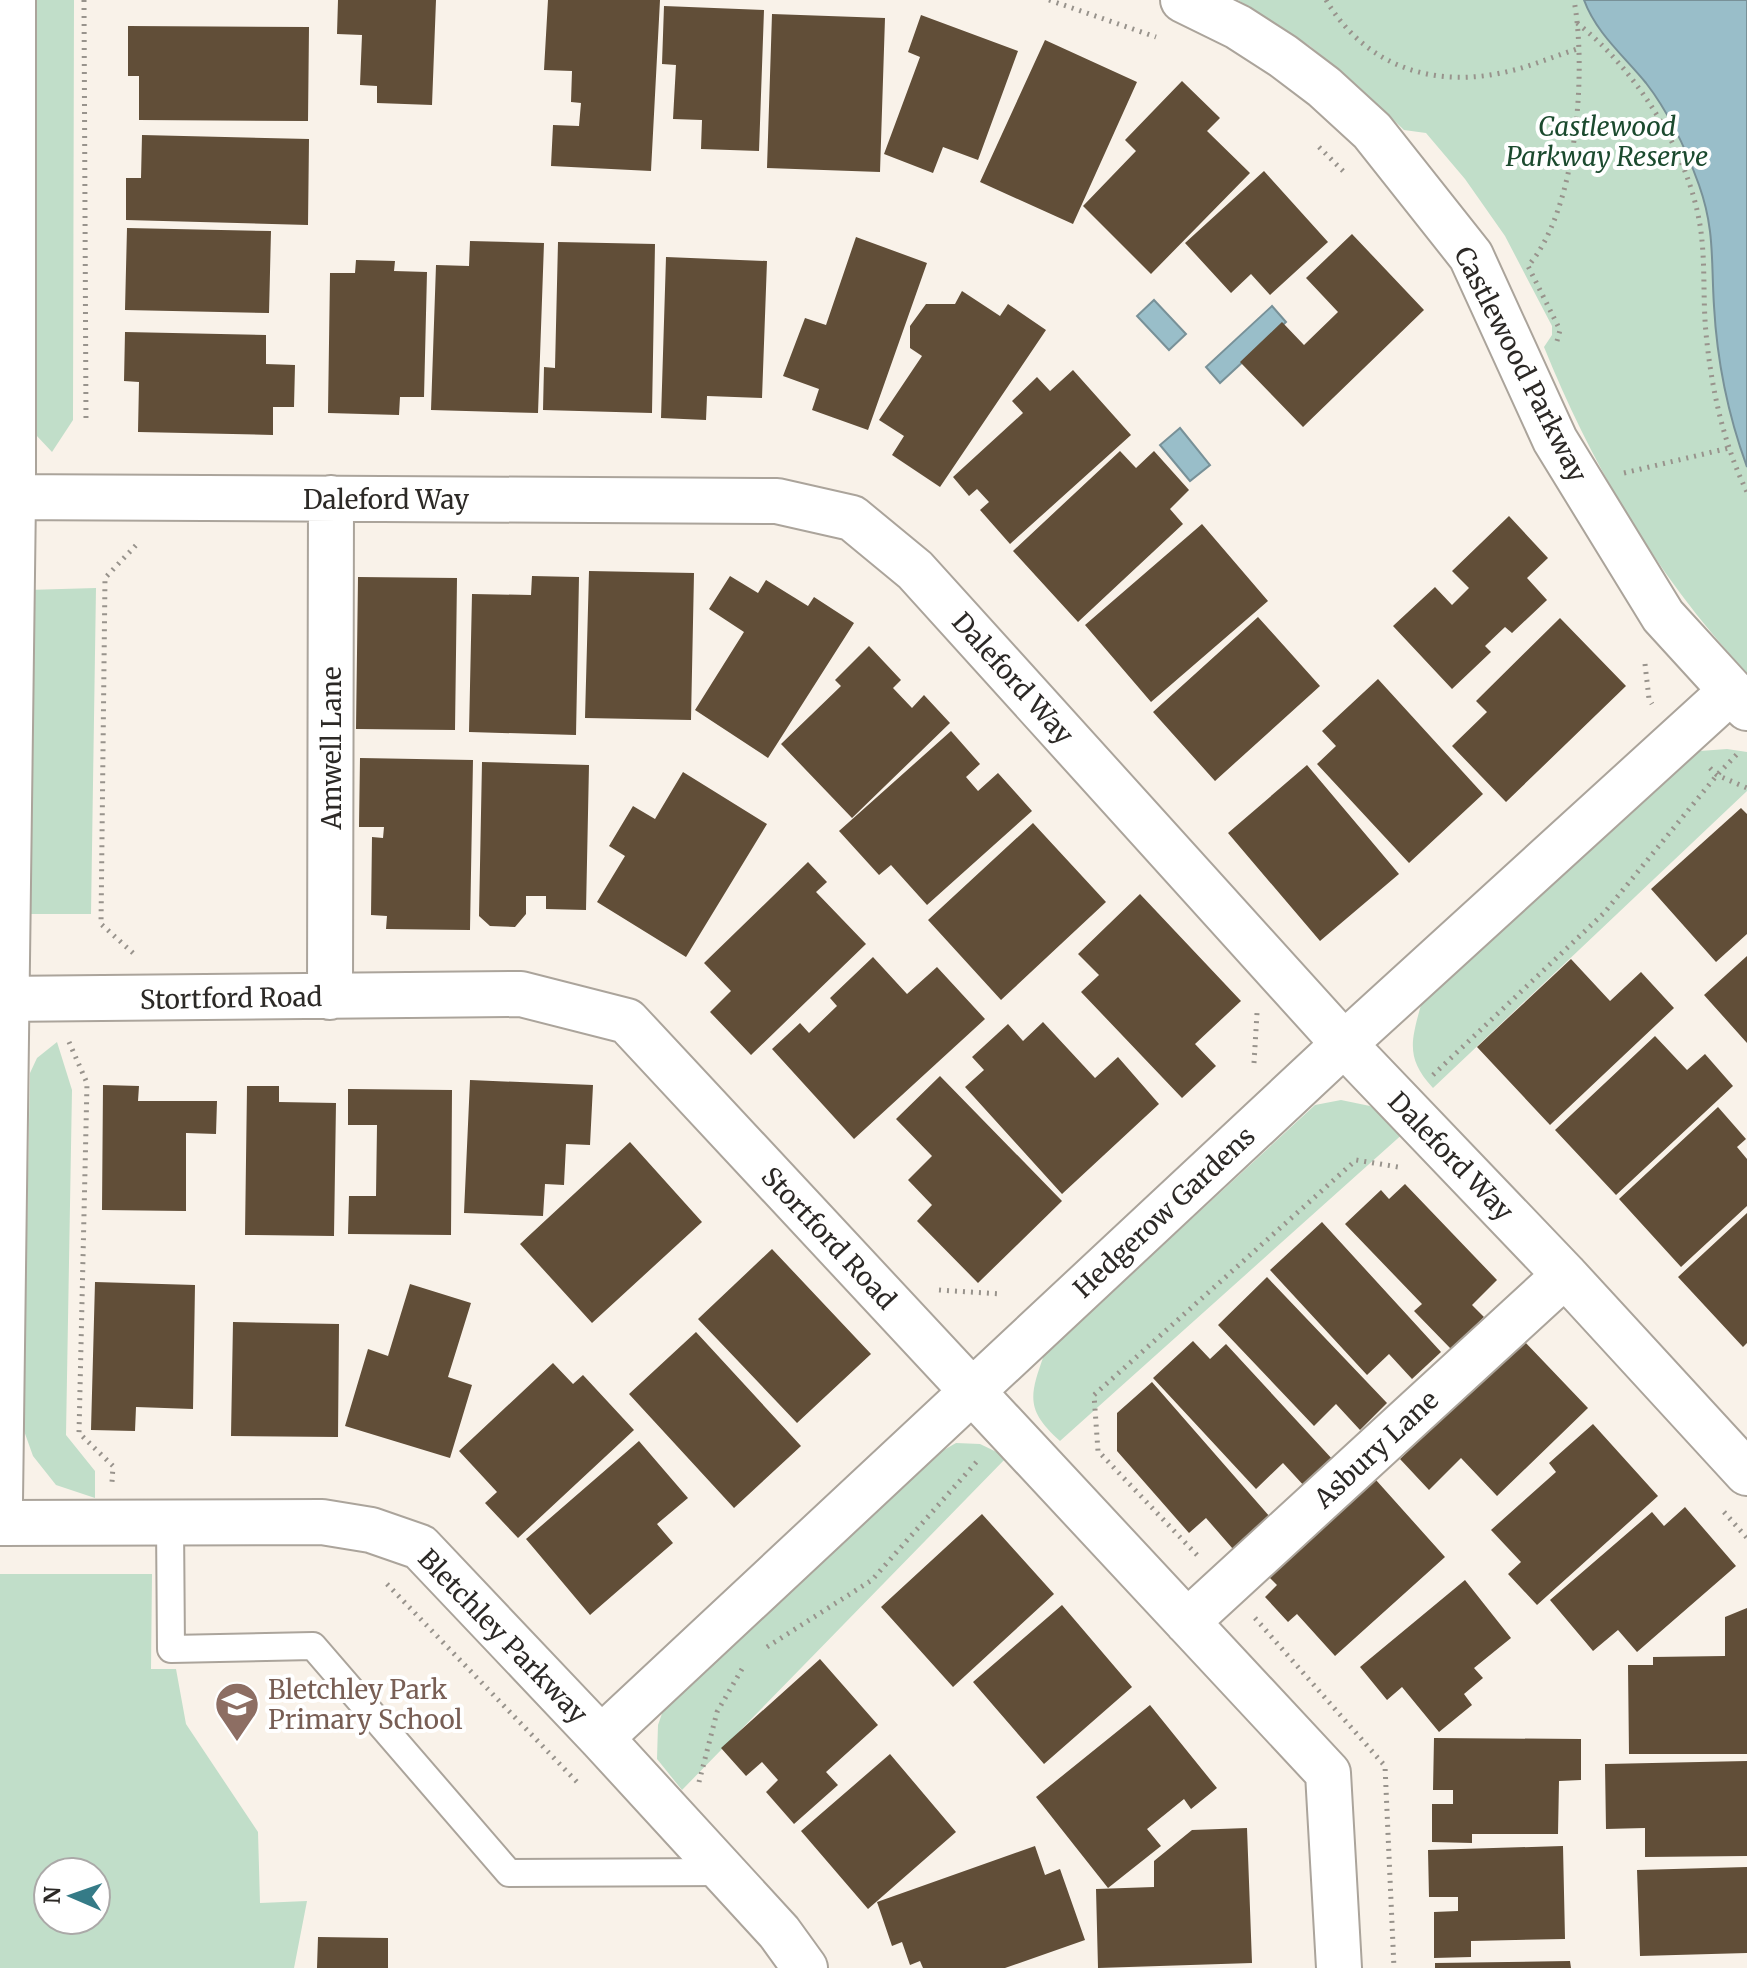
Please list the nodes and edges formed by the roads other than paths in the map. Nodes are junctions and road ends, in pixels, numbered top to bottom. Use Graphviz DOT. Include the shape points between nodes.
graph roads {
  1 [pos="13,0"];
  2 [pos="1183,0"];
  3 [pos="7,497"];
  4 [pos="331,498"];
  5 [pos="1739,700"];
  6 [pos="330,997"];
  7 [pos="4,999"];
  8 [pos="1344,1044"];
  9 [pos="1565,1275"];
  10 [pos="972,1392"];
  11 [pos="1747,1473"];
  12 [pos="0,1501"];
  13 [pos="0,1523"];
  14 [pos="170,1523"];
  15 [pos="1187,1622"];
  16 [pos="601,1738"];
  17 [pos="725,1872"];
  18 [pos="805,1968"];
  19 [pos="1339,1968"];
  1 -- 3 [label="street"];
  2 -- 5 [label="street, Castlewood Parkway" via="1283,56 1372,131 1471,256 1555,440 1663,616"];
  3 -- 4 [label="street, Daleford Way"];
  3 -- 7 [label="street"];
  4 -- 6 [label="street, Amwell Lane"];
  4 -- 8 [label="street, Daleford Way" via="777,501 852,518 915,570"];
  5 -- 8 [label="street, Hedgerow Gardens" via="1679,739"];
  6 -- 7 [label="street, Stortford Road"];
  6 -- 10 [label="street, Stortford Road" via="521,994 627,1021"];
  7 -- 12 [label="street"];
  8 -- 9 [label="street, Daleford Way"];
  8 -- 10 [label="street, Hedgerow Gardens"];
  9 -- 11 [label="street, Daleford Way"];
  9 -- 15 [label="street, Asbury Lane"];
  10 -- 15 [label="street, Stortford Road"];
  10 -- 16 [label="street, Hedgerow Gardens"];
  13 -- 14 [label="street, Bletchley Parkway"];
  14 -- 16 [label="street, Bletchley Parkway" via="322,1522 371,1530 420,1547"];
  14 -- 17 [label="lane" via="171,1649 313,1646 509,1873"];
  15 -- 19 [label="street, Stortford Road" via="1328,1773"];
  16 -- 17 [label="street, Bletchley Parkway"];
  17 -- 18 [label="street, Bletchley Parkway"];
}
